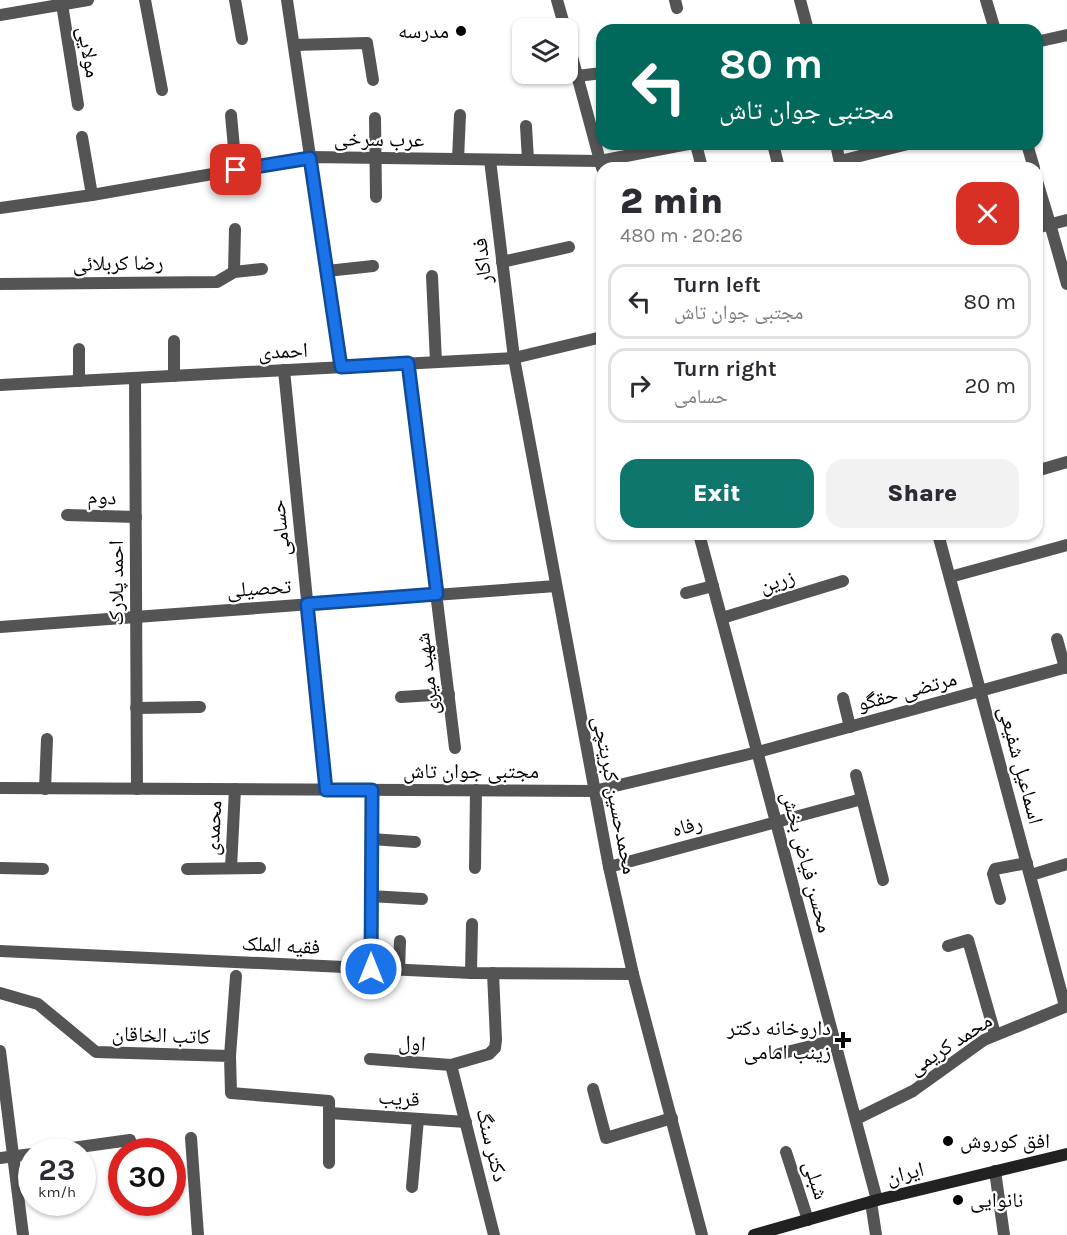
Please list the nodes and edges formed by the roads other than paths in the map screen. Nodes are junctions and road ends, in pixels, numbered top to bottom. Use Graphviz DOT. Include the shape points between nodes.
graph roads {
  1 [pos="88,0"];
  2 [pos="146,0"];
  3 [pos="235,0"];
  4 [pos="287,0"];
  5 [pos="557,0"];
  6 [pos="800,0"];
  7 [pos="986,0"];
  8 [pos="62,4"];
  9 [pos="0,15"];
  10 [pos="562,18"];
  11 [pos="806,24"];
  12 [pos="992,24"];
  13 [pos="1067,35"];
  14 [pos="242,39"];
  15 [pos="1043,40"];
  16 [pos="294,45"];
  17 [pos="596,74"];
  18 [pos="578,76"];
  19 [pos="373,80"];
  20 [pos="578,80"];
  21 [pos="162,90"];
  22 [pos="78,105"];
  23 [pos="231,115"];
  24 [pos="460,115"];
  25 [pos="375,118"];
  26 [pos="526,126"];
  27 [pos="82,137"];
  28 [pos="596,146"];
  29 [pos="663,150"];
  30 [pos="889,150"];
  31 [pos="310,158"];
  32 [pos="375,158"];
  33 [pos="458,159"];
  34 [pos="490,160"];
  35 [pos="528,160"];
  36 [pos="613,162"];
  37 [pos="852,162"];
  38 [pos="596,165"];
  39 [pos="236,170"];
  40 [pos="92,195"];
  41 [pos="376,197"];
  42 [pos="1043,201"];
  43 [pos="0,208"];
  44 [pos="1067,220"];
  45 [pos="1050,224"];
  46 [pos="1043,226"];
  47 [pos="235,229"];
  48 [pos="569,247"];
  49 [pos="502,262"];
  50 [pos="373,266"];
  51 [pos="262,269"];
  52 [pos="327,271"];
  53 [pos="234,272"];
  54 [pos="432,276"];
  55 [pos="0,284"];
  56 [pos="1067,285"];
  57 [pos="596,338"];
  58 [pos="174,341"];
  59 [pos="79,349"];
  60 [pos="514,358"];
  61 [pos="436,362"];
  62 [pos="408,363"];
  63 [pos="341,367"];
  64 [pos="284,370"];
  65 [pos="174,376"];
  66 [pos="135,378"];
  67 [pos="79,381"];
  68 [pos="0,385"];
  69 [pos="1067,462"];
  70 [pos="1043,469"];
  71 [pos="68,515"];
  72 [pos="136,517"];
  73 [pos="701,540"];
  74 [pos="940,540"];
  75 [pos="1067,545"];
  76 [pos="950,578"];
  77 [pos="843,580"];
  78 [pos="556,586"];
  79 [pos="713,586"];
  80 [pos="686,593"];
  81 [pos="437,594"];
  82 [pos="307,604"];
  83 [pos="136,616"];
  84 [pos="722,618"];
  85 [pos="0,627"];
  86 [pos="1057,639"];
  87 [pos="1066,667"];
  88 [pos="980,691"];
  89 [pos="449,694"];
  90 [pos="401,698"];
  91 [pos="843,698"];
  92 [pos="200,707"];
  93 [pos="136,708"];
  94 [pos="850,727"];
  95 [pos="47,739"];
  96 [pos="455,748"];
  97 [pos="758,752"];
  98 [pos="856,775"];
  99 [pos="0,788"];
  100 [pos="45,789"];
  101 [pos="136,789"];
  102 [pos="235,789"];
  103 [pos="326,790"];
  104 [pos="372,790"];
  105 [pos="476,790"];
  106 [pos="594,791"];
  107 [pos="862,799"];
  108 [pos="776,822"];
  109 [pos="371,839"];
  110 [pos="415,842"];
  111 [pos="1027,863"];
  112 [pos="1067,864"];
  113 [pos="0,867"];
  114 [pos="609,867"];
  115 [pos="231,868"];
  116 [pos="260,868"];
  117 [pos="475,868"];
  118 [pos="187,869"];
  119 [pos="44,870"];
  120 [pos="1031,876"];
  121 [pos="883,880"];
  122 [pos="370,896"];
  123 [pos="422,899"];
  124 [pos="1000,899"];
  125 [pos="472,924"];
  126 [pos="400,941"];
  127 [pos="948,946"];
  128 [pos="0,951"];
  129 [pos="371,969"];
  130 [pos="399,970"];
  131 [pos="471,973"];
  132 [pos="493,973"];
  133 [pos="633,974"];
  134 [pos="236,976"];
  135 [pos="0,993"];
  136 [pos="1066,1006"];
  137 [pos="995,1034"];
  138 [pos="835,1040"];
  139 [pos="0,1051"];
  140 [pos="779,1054"];
  141 [pos="230,1056"];
  142 [pos="370,1059"];
  143 [pos="451,1065"];
  144 [pos="593,1089"];
  145 [pos="329,1113"];
  146 [pos="672,1118"];
  147 [pos="418,1119"];
  148 [pos="856,1119"];
  149 [pos="466,1122"];
  150 [pos="191,1138"];
  151 [pos="786,1152"];
  152 [pos="1067,1154"];
  153 [pos="6,1157"];
  154 [pos="329,1163"];
  155 [pos="995,1171"];
  156 [pos="412,1187"];
  157 [pos="874,1201"];
  158 [pos="808,1220"];
  159 [pos="23,1235"];
  160 [pos="198,1235"];
  161 [pos="494,1235"];
  162 [pos="702,1235"];
  163 [pos="754,1235"];
  164 [pos="876,1235"];
  165 [pos="1004,1235"];
  1 -- 8 [label="street"];
  2 -- 21 [label="street"];
  3 -- 14 [label="street"];
  4 -- 16 [label="street"];
  5 -- 10 [label="street"];
  6 -- 11 [label="street"];
  7 -- 12 [label="street"];
  8 -- 9 [label="street"];
  8 -- 22 [label="street, مولایی"];
  13 -- 15 [label="street"];
  16 -- 19 [label="street" via="367,43"];
  16 -- 31 [label="street"];
  17 -- 18 [label="street"];
  20 -- 28 [label="street"];
  23 -- 39 [label="street"];
  24 -- 33 [label="street"];
  25 -- 32 [label="street"];
  26 -- 35 [label="street"];
  27 -- 40 [label="street"];
  29 -- 36 [label="street, عرب سرخی"];
  30 -- 37 [label="street"];
  31 -- 32 [label="street, عرب سرخی"];
  31 -- 39 [label="street, عرب سرخی"];
  31 -- 52 [label="street"];
  32 -- 33 [label="street, عرب سرخی"];
  32 -- 41 [label="street"];
  33 -- 34 [label="street, عرب سرخی"];
  34 -- 35 [label="street, عرب سرخی"];
  34 -- 49 [label="street, فداکار"];
  35 -- 38 [label="street, عرب سرخی"];
  39 -- 40 [label="street, عرب سرخی"];
  40 -- 43 [label="street, عرب سرخی"];
  42 -- 45 [label="street"];
  44 -- 45 [label="street"];
  45 -- 46 [label="street"];
  45 -- 56 [label="street"];
  47 -- 53 [label="street"];
  48 -- 49 [label="street"];
  49 -- 60 [label="street, فداکار"];
  50 -- 52 [label="street"];
  51 -- 53 [label="street"];
  52 -- 63 [label="street"];
  53 -- 55 [label="street, رضا کربلائی" via="217,282"];
  54 -- 61 [label="street"];
  57 -- 60 [label="street, احمدی"];
  58 -- 65 [label="street"];
  59 -- 67 [label="street"];
  60 -- 61 [label="street, احمدی"];
  60 -- 78 [label="street, محمدحسین کبریتچی"];
  61 -- 62 [label="street, احمدی"];
  62 -- 63 [label="street, احمدی"];
  62 -- 81 [label="street, شهید میری"];
  63 -- 64 [label="street, احمدی"];
  64 -- 65 [label="street, احمدی"];
  64 -- 82 [label="street, حسامی"];
  65 -- 66 [label="street, احمدی"];
  66 -- 67 [label="street, احمدی"];
  66 -- 72 [label="street, احمد پلارک"];
  67 -- 68 [label="street, احمدی"];
  69 -- 70 [label="street"];
  71 -- 72 [label="street, دوم"];
  72 -- 83 [label="street, احمد پلارک"];
  73 -- 79 [label="street, محسن فیاض بخش"];
  74 -- 76 [label="street, اسماعیل شفیعی"];
  75 -- 76 [label="street"];
  76 -- 88 [label="street, اسماعیل شفیعی"];
  77 -- 84 [label="street, زرین"];
  78 -- 81 [label="street, تحصیلی"];
  78 -- 106 [label="street, محمدحسین کبریتچی"];
  79 -- 80 [label="street"];
  79 -- 84 [label="street, محسن فیاض بخش"];
  81 -- 82 [label="street, تحصیلی"];
  81 -- 89 [label="street, شهید میری"];
  82 -- 83 [label="street, تحصیلی"];
  82 -- 103 [label="street, حسامی"];
  83 -- 85 [label="street, تحصیلی"];
  83 -- 93 [label="street, احمد پلارک"];
  84 -- 97 [label="street, محسن فیاض بخش"];
  86 -- 87 [label="street"];
  87 -- 88 [label="street, مرتضی حقگو"];
  88 -- 94 [label="street, مرتضی حقگو"];
  88 -- 111 [label="street, اسماعیل شفیعی"];
  89 -- 90 [label="street"];
  89 -- 96 [label="street, شهید میری"];
  91 -- 94 [label="street"];
  92 -- 93 [label="street"];
  93 -- 101 [label="street, احمد پلارک"];
  94 -- 97 [label="street, مرتضی حقگو"];
  95 -- 100 [label="street"];
  97 -- 106 [label="street, مجتبی جوان تاش"];
  97 -- 108 [label="street, محسن فیاض بخش"];
  98 -- 107 [label="street"];
  99 -- 100 [label="street, مجتبی جوان تاش"];
  100 -- 101 [label="street, مجتبی جوان تاش"];
  101 -- 102 [label="street, مجتبی جوان تاش"];
  102 -- 103 [label="street, مجتبی جوان تاش"];
  102 -- 115 [label="street, محمدی"];
  103 -- 104 [label="street, مجتبی جوان تاش"];
  104 -- 105 [label="street, مجتبی جوان تاش"];
  104 -- 109 [label="street"];
  105 -- 106 [label="street, مجتبی جوان تاش"];
  105 -- 117 [label="street"];
  106 -- 114 [label="street, محمدحسین کبریتچی"];
  107 -- 108 [label="street, رفاه"];
  107 -- 121 [label="street"];
  108 -- 114 [label="street, رفاه"];
  108 -- 138 [label="street, محسن فیاض بخش"];
  109 -- 110 [label="street"];
  109 -- 122 [label="street"];
  111 -- 120 [label="street, اسماعیل شفیعی"];
  111 -- 124 [label="street" via="995,869"];
  112 -- 120 [label="street"];
  113 -- 119 [label="street"];
  114 -- 133 [label="street, محمدحسین کبریتچی"];
  115 -- 116 [label="street, محمدی"];
  115 -- 118 [label="street, محمدی"];
  120 -- 136 [label="street, اسماعیل شفیعی"];
  122 -- 123 [label="street"];
  122 -- 129 [label="street"];
  125 -- 131 [label="street"];
  126 -- 130 [label="street"];
  127 -- 137 [label="street" via="968,940"];
  128 -- 129 [label="street, فقیه الملک"];
  129 -- 130 [label="street, فقیه الملک"];
  130 -- 131 [label="street, فقیه الملک"];
  131 -- 132 [label="street, فقیه الملک"];
  132 -- 133 [label="street, فقیه الملک"];
  132 -- 143 [label="street" via="495,1047 489,1054"];
  133 -- 146 [label="street, محمدحسین کبریتچی"];
  134 -- 141 [label="street"];
  135 -- 141 [label="street, کاتب الخاقان" via="38,1004 96,1052"];
  136 -- 137 [label="street, محمد کریمی"];
  137 -- 148 [label="street, محمد کریمی" via="913,1091"];
  138 -- 140 [label="street"];
  138 -- 148 [label="street, محسن فیاض بخش"];
  139 -- 153 [label="street"];
  141 -- 145 [label="street, کاتب الخاقان" via="231,1093 329,1101"];
  142 -- 143 [label="street, اول"];
  143 -- 149 [label="street, دکتر سنگ"];
  144 -- 146 [label="street" via="606,1138"];
  145 -- 147 [label="street, قریب"];
  145 -- 154 [label="street"];
  146 -- 162 [label="street, محمدحسین کبریتچی"];
  147 -- 149 [label="street, قریب"];
  147 -- 156 [label="street"];
  148 -- 157 [label="street, محسن فیاض بخش"];
  149 -- 161 [label="street, دکتر سنگ"];
  150 -- 160 [label="street"];
  151 -- 158 [label="street, شبلی"];
  152 -- 155 [label="main road, ایران"];
  153 -- 159 [label="street"];
  155 -- 157 [label="main road, ایران"];
  155 -- 165 [label="street"];
  157 -- 158 [label="main road, ایران"];
  157 -- 164 [label="street, محسن فیاض بخش"];
  158 -- 163 [label="main road, ایران"];
}
